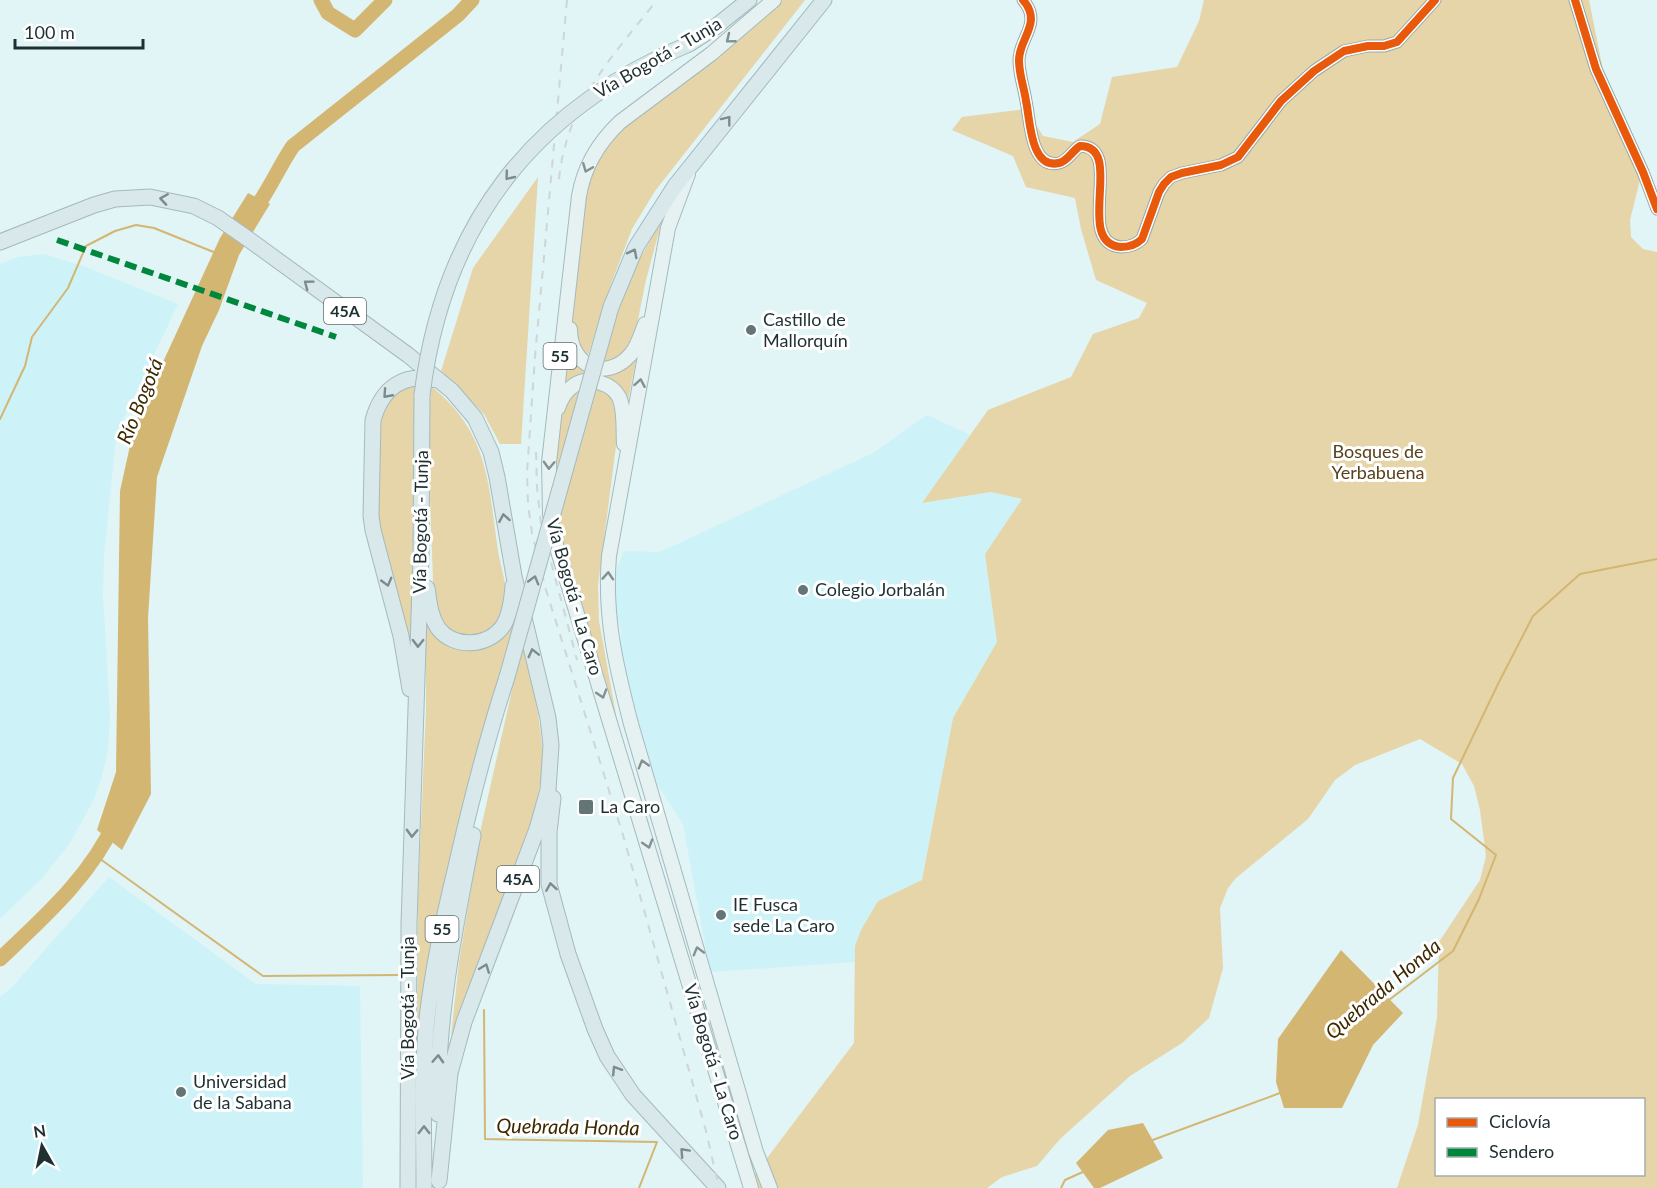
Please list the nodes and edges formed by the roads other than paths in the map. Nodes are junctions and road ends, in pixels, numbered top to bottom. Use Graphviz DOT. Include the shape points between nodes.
graph roads {
  1 [pos="749,0"];
  2 [pos="824,0"];
  3 [pos="1023,0"];
  4 [pos="1435,0"];
  5 [pos="1575,0"];
  6 [pos="772,2"];
  7 [pos="691,166"];
  8 [pos="1657,208"];
  9 [pos="0,242"];
  10 [pos="573,249"];
  11 [pos="656,295"];
  12 [pos="440,381"];
  13 [pos="551,437"];
  14 [pos="626,464"];
  15 [pos="421,555"];
  16 [pos="514,576"];
  17 [pos="507,676"];
  18 [pos="551,745"];
  19 [pos="413,775"];
  20 [pos="439,1184"];
  21 [pos="408,1188"];
  22 [pos="424,1188"];
  23 [pos="718,1188"];
  24 [pos="751,1188"];
  25 [pos="770,1188"];
  1 -- 15 [label="highway, Vía Bogotá - Tunja / 55, one-way, bridge" via="689,44 601,90 549,131 505,181 469,237 450,277 433,330 422,395"];
  7 -- 2 [label="highway, Vía Bogotá - Tunja / 55, one-way"];
  3 -- 4 [label="street" via="1031,20 1019,56 1019,72 1036,149 1044,160 1055,164 1080,146 1095,152 1100,167 1101,231 1114,246 1122,247 1142,239 1159,192 1171,177 1238,157 1281,101 1314,71 1344,51 1397,42"];
  5 -- 8 [label="street" via="1596,69"];
  6 -- 10 [label="main road, Vía Bogotá - La Caro / 55, one-way" via="607,135 584,174"];
  7 -- 11 [label="main road, Vía Bogotá - La Caro / 55" via="669,228"];
  17 -- 7 [label="highway, Vía Bogotá - Tunja / 55, one-way, bridge" via="611,307 636,247"];
  12 -- 9 [label="highway, 45A, one-way" via="218,218 180,201 138,196 94,205"];
  10 -- 11 [label="main road" via="570,340 573,351 588,366 606,368 631,354"];
  10 -- 13 [label="main road, Vía Bogotá - La Caro / 55"];
  14 -- 11 [label="main road, Vía Bogotá - La Caro / 55, one-way"];
  16 -- 12 [label="highway, 45A, one-way" via="491,452 475,418"];
  12 -- 19 [label="highway, one-way" via="415,378 393,386 384,395 373,420 371,516 407,665"];
  13 -- 14 [label="main road" via="559,405 572,386 592,380 604,384 619,398 622,408"];
  13 -- 24 [label="main road, Vía Bogotá - La Caro / 55, one-way" via="549,488 554,538"];
  25 -- 14 [label="main road, Vía Bogotá - La Caro / 55, one-way" via="750,1131 615,658 607,581"];
  15 -- 16 [label="highway" via="434,621 458,642 481,641 494,636 503,626"];
  15 -- 19 [label="highway, Vía Bogotá - Tunja / 55, one-way"];
  18 -- 16 [label="highway, 45A, one-way"];
  20 -- 17 [label="highway, Vía Bogotá - Tunja / 55, one-way" via="437,1078 445,991"];
  22 -- 17 [label="highway, 55, one-way" via="426,1040 432,982 471,798"];
  20 -- 18 [label="highway, 45A, one-way" via="454,1057 537,829 548,790"];
  23 -- 18 [label="highway, one-way" via="633,1095 607,1056 580,989 549,884 554,797"];
  19 -- 21 [label="highway, Vía Bogotá - Tunja / 55, one-way"];
}
